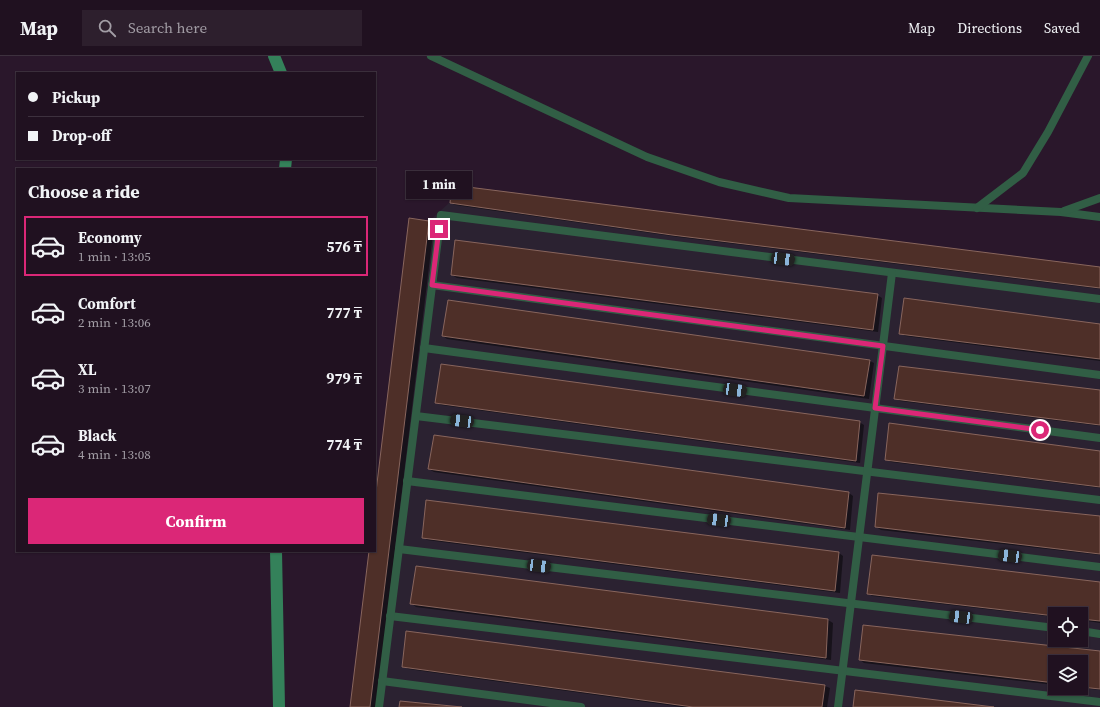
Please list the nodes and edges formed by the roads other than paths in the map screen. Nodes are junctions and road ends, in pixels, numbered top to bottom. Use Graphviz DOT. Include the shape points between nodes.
graph roads {
  1 [pos="274,56"];
  2 [pos="432,56"];
  3 [pos="1088,56"];
  4 [pos="280,72"];
  5 [pos="1100,198"];
  6 [pos="977,208"];
  7 [pos="1062,212"];
  8 [pos="1100,217"];
  9 [pos="892,273"];
  10 [pos="432,285"];
  11 [pos="1100,299"];
  12 [pos="883,346"];
  13 [pos="424,348"];
  14 [pos="1100,375"];
  15 [pos="875,408"];
  16 [pos="416,416"];
  17 [pos="1100,438"];
  18 [pos="867,472"];
  19 [pos="408,481"];
  20 [pos="1100,500"];
  21 [pos="859,537"];
  22 [pos="399,549"];
  23 [pos="276,552"];
  24 [pos="1100,567"];
  25 [pos="851,604"];
  26 [pos="390,616"];
  27 [pos="1048,627"];
  28 [pos="1088,632"];
  29 [pos="1100,634"];
  30 [pos="843,671"];
  31 [pos="382,681"];
  32 [pos="1100,702"];
  33 [pos="279,707"];
  34 [pos="379,707"];
  35 [pos="580,707"];
  36 [pos="838,707"];
  1 -- 4 [label="street"];
  2 -- 6 [label="lane" via="647,157 719,182 789,198"];
  3 -- 6 [label="lane" via="1023,173"];
  5 -- 7 [label="lane"];
  6 -- 7 [label="lane"];
  7 -- 8 [label="lane"];
  9 -- 10 [label="lane" via="441,215"];
  9 -- 11 [label="lane"];
  9 -- 12 [label="lane"];
  10 -- 12 [label="lane"];
  10 -- 13 [label="lane"];
  12 -- 14 [label="lane"];
  12 -- 15 [label="lane"];
  13 -- 15 [label="lane"];
  13 -- 16 [label="lane"];
  15 -- 17 [label="lane"];
  15 -- 18 [label="lane"];
  16 -- 18 [label="lane"];
  16 -- 19 [label="lane"];
  18 -- 20 [label="lane"];
  18 -- 21 [label="lane"];
  19 -- 21 [label="lane"];
  19 -- 22 [label="lane"];
  21 -- 24 [label="lane"];
  21 -- 25 [label="lane"];
  22 -- 25 [label="lane"];
  22 -- 26 [label="lane"];
  23 -- 33 [label="street"];
  25 -- 27 [label="lane"];
  25 -- 30 [label="lane"];
  26 -- 30 [label="lane"];
  26 -- 31 [label="lane"];
  28 -- 29 [label="lane"];
  30 -- 32 [label="lane"];
  30 -- 36 [label="lane"];
  31 -- 34 [label="lane"];
  31 -- 35 [label="lane"];
}
